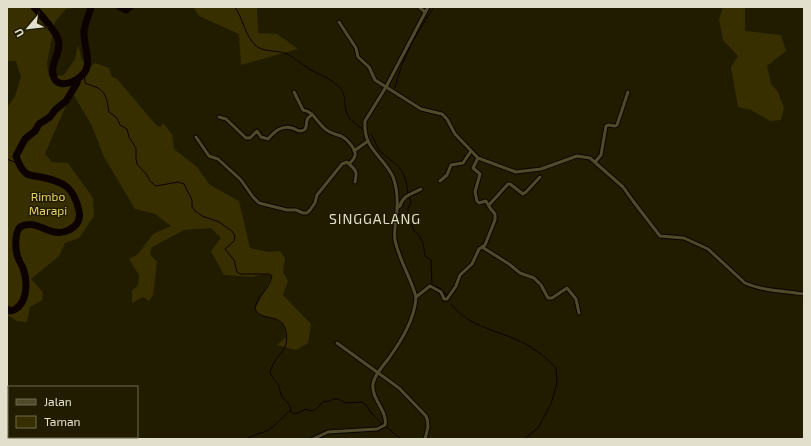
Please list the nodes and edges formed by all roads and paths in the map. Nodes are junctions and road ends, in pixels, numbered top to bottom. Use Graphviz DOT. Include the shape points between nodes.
graph roads {
  1 [pos="419,7"];
  2 [pos="428,7"];
  3 [pos="425,12"];
  4 [pos="339,22"];
  5 [pos="386,87"];
  6 [pos="294,92"];
  7 [pos="628,92"];
  8 [pos="312,114"];
  9 [pos="220,117"];
  10 [pos="196,137"];
  11 [pos="368,141"];
  12 [pos="354,151"];
  13 [pos="471,151"];
  14 [pos="478,158"];
  15 [pos="596,162"];
  16 [pos="349,164"];
  17 [pos="540,177"];
  18 [pos="440,181"];
  19 [pos="355,182"];
  20 [pos="421,189"];
  21 [pos="489,205"];
  22 [pos="397,208"];
  23 [pos="482,247"];
  24 [pos="804,294"];
  25 [pos="416,297"];
  26 [pos="579,313"];
  27 [pos="337,343"];
  28 [pos="378,374"];
  29 [pos="313,439"];
  30 [pos="425,439"];
  1 -- 3 [label="street"];
  2 -- 3 [label="street"];
  3 -- 5 [label="street"];
  4 -- 5 [label="street" via="356,48 358,57 369,67 373,78"];
  5 -- 11 [label="street" via="366,118 364,127"];
  5 -- 13 [label="street" via="421,109 442,114"];
  6 -- 8 [label="street" via="303,110"];
  7 -- 15 [label="street" via="617,125 606,126 601,155"];
  8 -- 9 [label="street" via="304,130 282,128 274,131 268,139 261,137 257,131 250,138 246,138 226,119"];
  8 -- 12 [label="street" via="325,129 342,137"];
  10 -- 16 [label="street" via="209,156 218,159 241,180 259,203 287,210 307,213 315,203 317,195 342,164"];
  11 -- 12 [label="street"];
  11 -- 22 [label="street" via="393,178"];
  12 -- 16 [label="street" via="354,158"];
  13 -- 14 [label="street"];
  13 -- 18 [label="street" via="462,163 451,165 447,175"];
  14 -- 15 [label="street" via="516,172 541,169 576,156 586,156"];
  14 -- 21 [label="street" via="473,168 480,175 477,181 477,202 486,201"];
  15 -- 24 [label="street" via="623,187 660,236 684,238 701,245 745,283"];
  16 -- 19 [label="street" via="356,170"];
  17 -- 21 [label="street" via="523,194 508,184"];
  20 -- 22 [label="street" via="409,194"];
  21 -- 23 [label="street" via="496,218"];
  22 -- 25 [label="street" via="395,239"];
  23 -- 25 [label="street" via="472,264 460,275 447,300 441,292 430,286"];
  23 -- 26 [label="street" via="520,273 534,278 548,298 567,288 576,299"];
  25 -- 28 [label="street" via="416,305 409,323"];
  27 -- 28 [label="street"];
  28 -- 29 [label="street" via="373,390 386,419 385,425 377,429 328,432"];
  28 -- 30 [label="street" via="399,388 426,416 429,421"];
}
